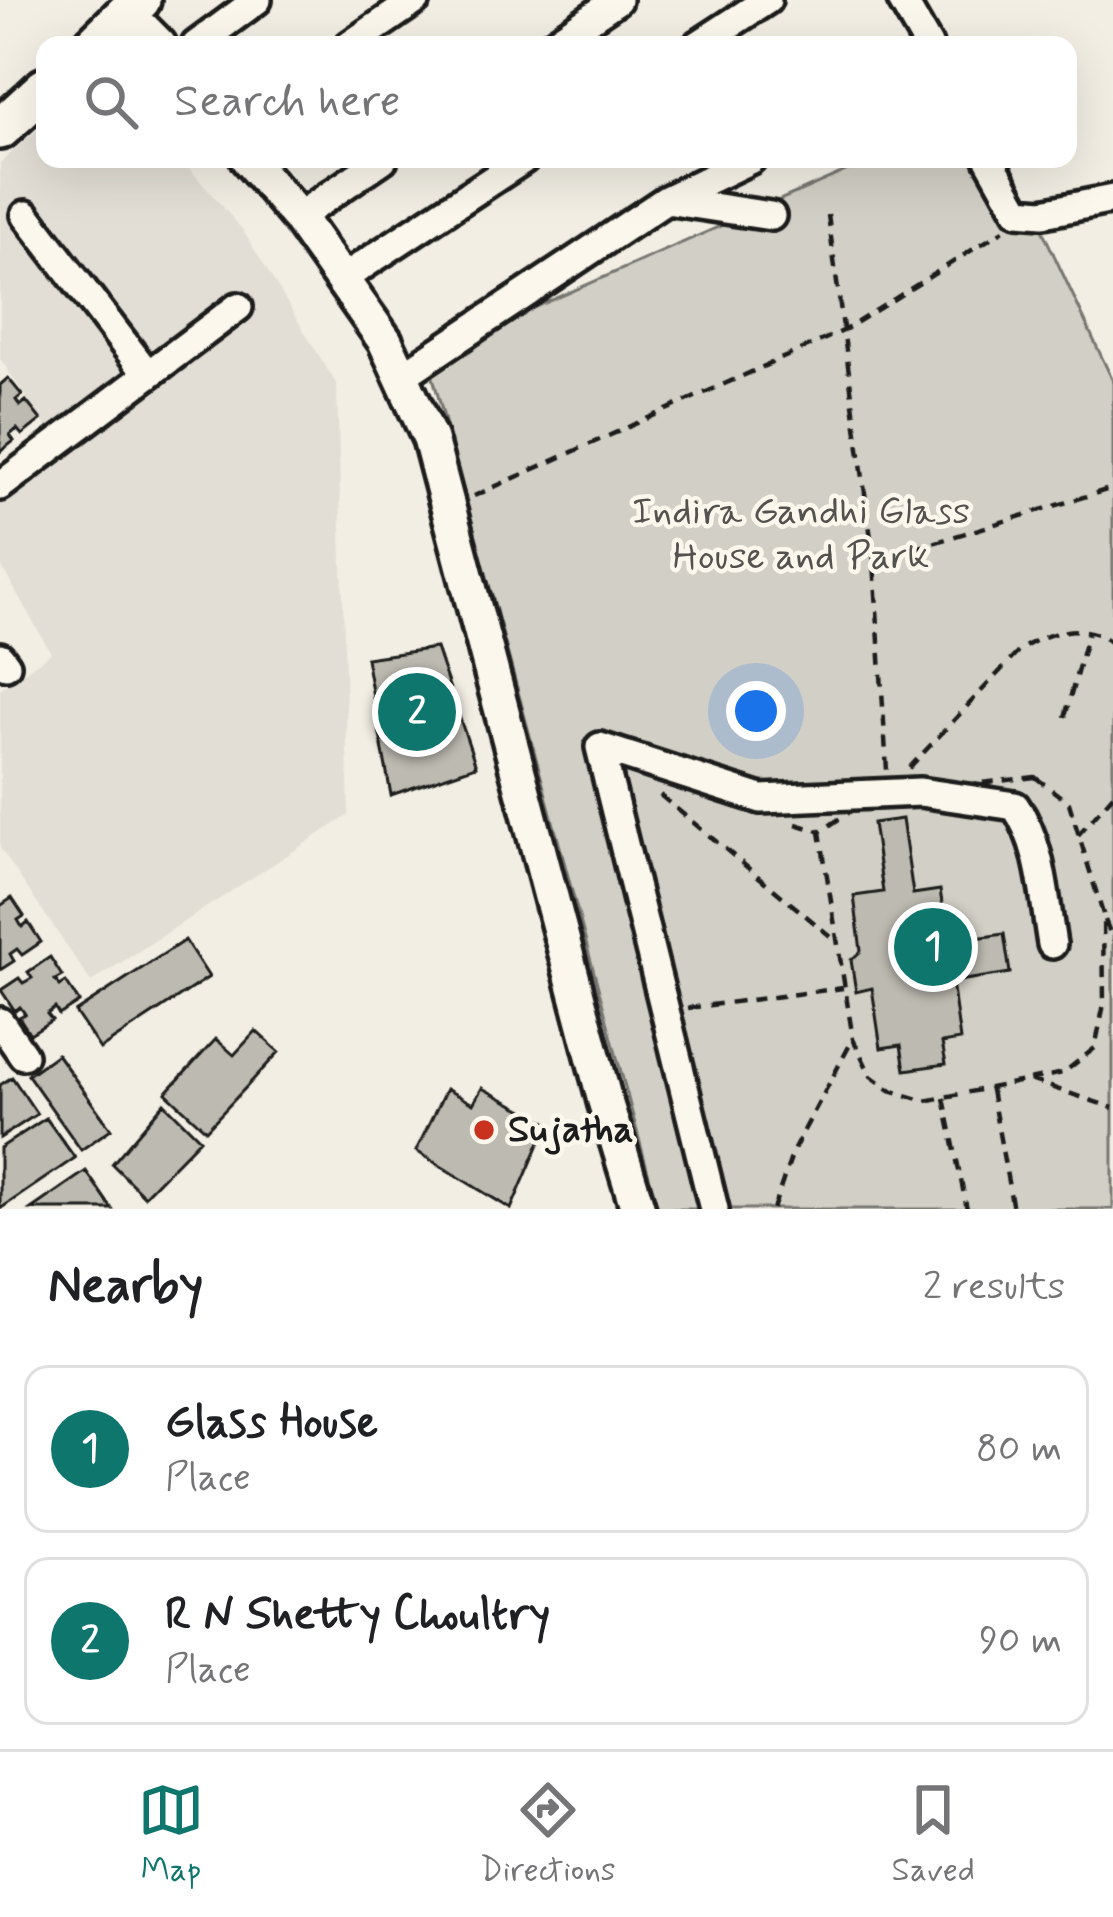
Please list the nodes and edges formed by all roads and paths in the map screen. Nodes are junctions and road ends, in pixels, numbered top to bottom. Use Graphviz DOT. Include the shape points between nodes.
graph roads {
  1 [pos="256,0"];
  2 [pos="416,0"];
  3 [pos="617,0"];
  4 [pos="766,0"];
  5 [pos="902,0"];
  6 [pos="134,7"];
  7 [pos="103,36"];
  8 [pos="153,36"];
  9 [pos="208,36"];
  10 [pos="363,36"];
  11 [pos="564,36"];
  12 [pos="712,36"];
  13 [pos="923,36"];
  14 [pos="36,96"];
  15 [pos="0,129"];
  16 [pos="256,168"];
  17 [pos="370,168"];
  18 [pos="510,168"];
  19 [pos="733,168"];
  20 [pos="994,168"];
  21 [pos="1113,199"];
  22 [pos="667,200"];
  23 [pos="1018,211"];
  24 [pos="26,215"];
  25 [pos="828,215"];
  26 [pos="771,216"];
  27 [pos="298,217"];
  28 [pos="342,279"];
  29 [pos="238,307"];
  30 [pos="843,332"];
  31 [pos="148,374"];
  32 [pos="402,376"];
  33 [pos="0,486"];
  34 [pos="1113,488"];
  35 [pos="448,508"];
  36 [pos="874,561"];
  37 [pos="1088,632"];
  38 [pos="1113,645"];
  39 [pos="1065,718"];
  40 [pos="898,779"];
  41 [pos="879,787"];
  42 [pos="651,788"];
  43 [pos="1113,795"];
  44 [pos="778,818"];
  45 [pos="820,832"];
  46 [pos="1078,835"];
  47 [pos="1102,914"];
  48 [pos="835,940"];
  49 [pos="1113,940"];
  50 [pos="1052,944"];
  51 [pos="844,988"];
  52 [pos="676,1010"];
  53 [pos="0,1022"];
  54 [pos="853,1039"];
  55 [pos="23,1055"];
  56 [pos="1030,1080"];
  57 [pos="991,1090"];
  58 [pos="944,1097"];
  59 [pos="1113,1108"];
  60 [pos="638,1209"];
  61 [pos="714,1209"];
  62 [pos="773,1209"];
  63 [pos="967,1209"];
  64 [pos="1013,1209"];
  1 -- 9 [label="street"];
  2 -- 10 [label="street"];
  3 -- 11 [label="street"];
  4 -- 12 [label="street"];
  5 -- 13 [label="street"];
  6 -- 7 [label="highway"];
  6 -- 8 [label="main road"];
  14 -- 15 [label="highway"];
  16 -- 27 [label="main road"];
  17 -- 27 [label="street"];
  18 -- 28 [label="street"];
  19 -- 22 [label="street"];
  20 -- 23 [label="street"];
  21 -- 23 [label="street"];
  22 -- 26 [label="street"];
  22 -- 32 [label="street"];
  23 -- 30 [label="path" via="999,236"];
  24 -- 31 [label="street"];
  25 -- 30 [label="path"];
  27 -- 28 [label="main road"];
  28 -- 32 [label="main road"];
  29 -- 31 [label="street"];
  30 -- 35 [label="path"];
  30 -- 36 [label="path"];
  31 -- 33 [label="street"];
  32 -- 35 [label="main road"];
  34 -- 36 [label="path"];
  35 -- 60 [label="main road"];
  36 -- 41 [label="path"];
  37 -- 38 [label="path"];
  37 -- 39 [label="path"];
  37 -- 40 [label="path" via="1041,636 1020,650"];
  40 -- 41 [label="path"];
  40 -- 46 [label="path" via="953,786 1035,777 1069,803"];
  41 -- 45 [label="path"];
  41 -- 50 [label="street" via="1015,806 1028,824"];
  41 -- 61 [label="street" via="761,799 600,747"];
  42 -- 48 [label="path"];
  43 -- 46 [label="path"];
  44 -- 45 [label="path"];
  45 -- 48 [label="path"];
  46 -- 47 [label="path"];
  47 -- 49 [label="path"];
  47 -- 56 [label="path" via="1095,1048 1063,1073"];
  48 -- 51 [label="path"];
  51 -- 52 [label="path"];
  51 -- 54 [label="path"];
  53 -- 55 [label="street"];
  54 -- 58 [label="path" via="871,1076 890,1090 925,1101"];
  54 -- 62 [label="path" via="794,1149"];
  56 -- 57 [label="path"];
  56 -- 59 [label="path"];
  57 -- 58 [label="path"];
  57 -- 64 [label="path"];
  58 -- 63 [label="path"];
}
